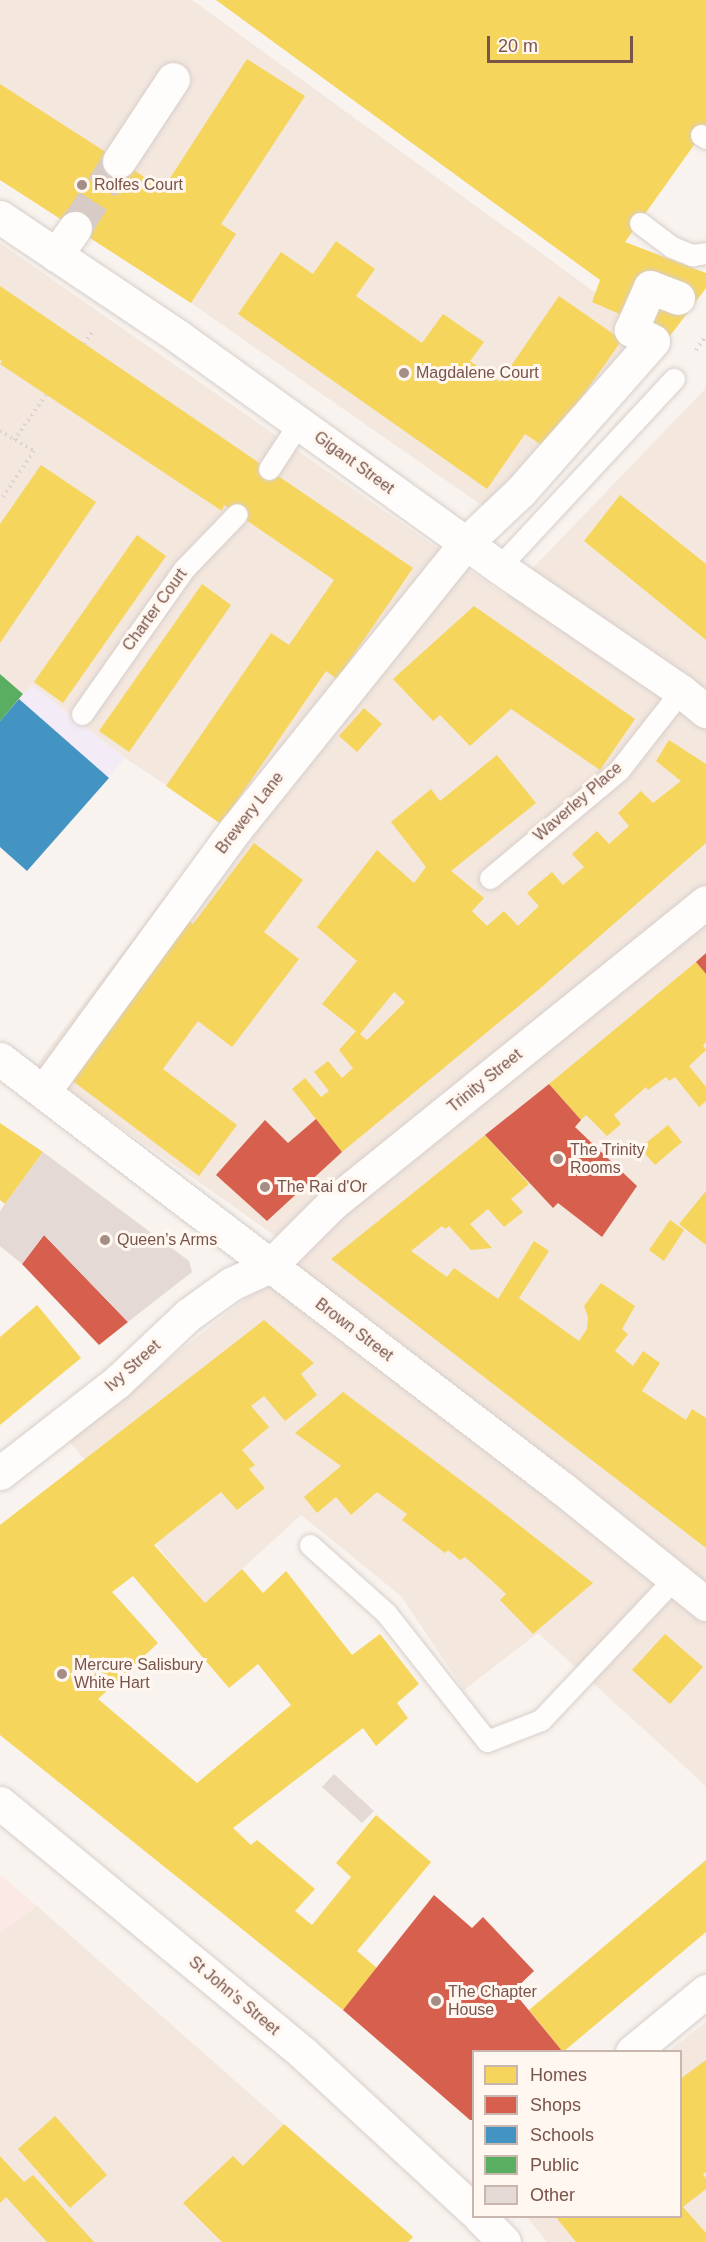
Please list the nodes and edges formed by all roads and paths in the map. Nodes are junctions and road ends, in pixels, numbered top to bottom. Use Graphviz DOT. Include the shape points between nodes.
graph roads {
  1 [pos="173,79"];
  2 [pos="119,161"];
  3 [pos="0,217"];
  4 [pos="640,223"];
  5 [pos="75,228"];
  6 [pos="706,254"];
  7 [pos="56,255"];
  8 [pos="678,298"];
  9 [pos="674,379"];
  10 [pos="46,396"];
  11 [pos="299,423"];
  12 [pos="0,431"];
  13 [pos="14,440"];
  14 [pos="269,469"];
  15 [pos="0,501"];
  16 [pos="237,514"];
  17 [pos="466,543"];
  18 [pos="499,567"];
  19 [pos="681,691"];
  20 [pos="706,711"];
  21 [pos="82,714"];
  22 [pos="490,878"];
  23 [pos="706,902"];
  24 [pos="0,1059"];
  25 [pos="44,1091"];
  26 [pos="270,1266"];
  27 [pos="0,1473"];
  28 [pos="310,1545"];
  29 [pos="675,1578"];
  30 [pos="706,1604"];
  31 [pos="0,1803"];
  32 [pos="706,1991"];
  33 [pos="634,2050"];
  34 [pos="472,2203"];
  35 [pos="484,2218"];
  36 [pos="504,2242"];
  1 -- 2 [label="street"];
  3 -- 7 [label="street, Gigant Street"];
  4 -- 6 [label="lane" via="672,247 692,255"];
  5 -- 7 [label="street"];
  7 -- 11 [label="street, Gigant Street" via="180,337"];
  8 -- 17 [label="street, Brewery Lane" via="650,287 631,330 653,341 520,492"];
  9 -- 18 [label="lane"];
  10 -- 13 [label="path"];
  11 -- 14 [label="lane"];
  11 -- 17 [label="street, Gigant Street"];
  12 -- 13 [label="path"];
  13 -- 15 [label="path" via="34,451"];
  16 -- 21 [label="lane, Charter Court" via="184,568"];
  17 -- 18 [label="street, Gigant Street"];
  17 -- 25 [label="street, Brewery Lane" via="235,830"];
  18 -- 19 [label="street, Gigant Street"];
  19 -- 20 [label="street, Gigant Street"];
  19 -- 22 [label="lane, Waverley Place" via="619,770"];
  23 -- 26 [label="street, Trinity Street" via="333,1203"];
  24 -- 25 [label="street, Brown Street"];
  25 -- 26 [label="street, Brown Street"];
  26 -- 27 [label="street, Ivy Street" via="231,1284 188,1315 117,1382"];
  26 -- 29 [label="street, Brown Street"];
  28 -- 29 [label="lane" via="386,1613 487,1741 541,1720"];
  29 -- 30 [label="street, Brown Street"];
  31 -- 34 [label="street, St John's Street" via="303,2054"];
  32 -- 33 [label="street"];
  35 -- 36 [label="street, St John's Street"];
}
